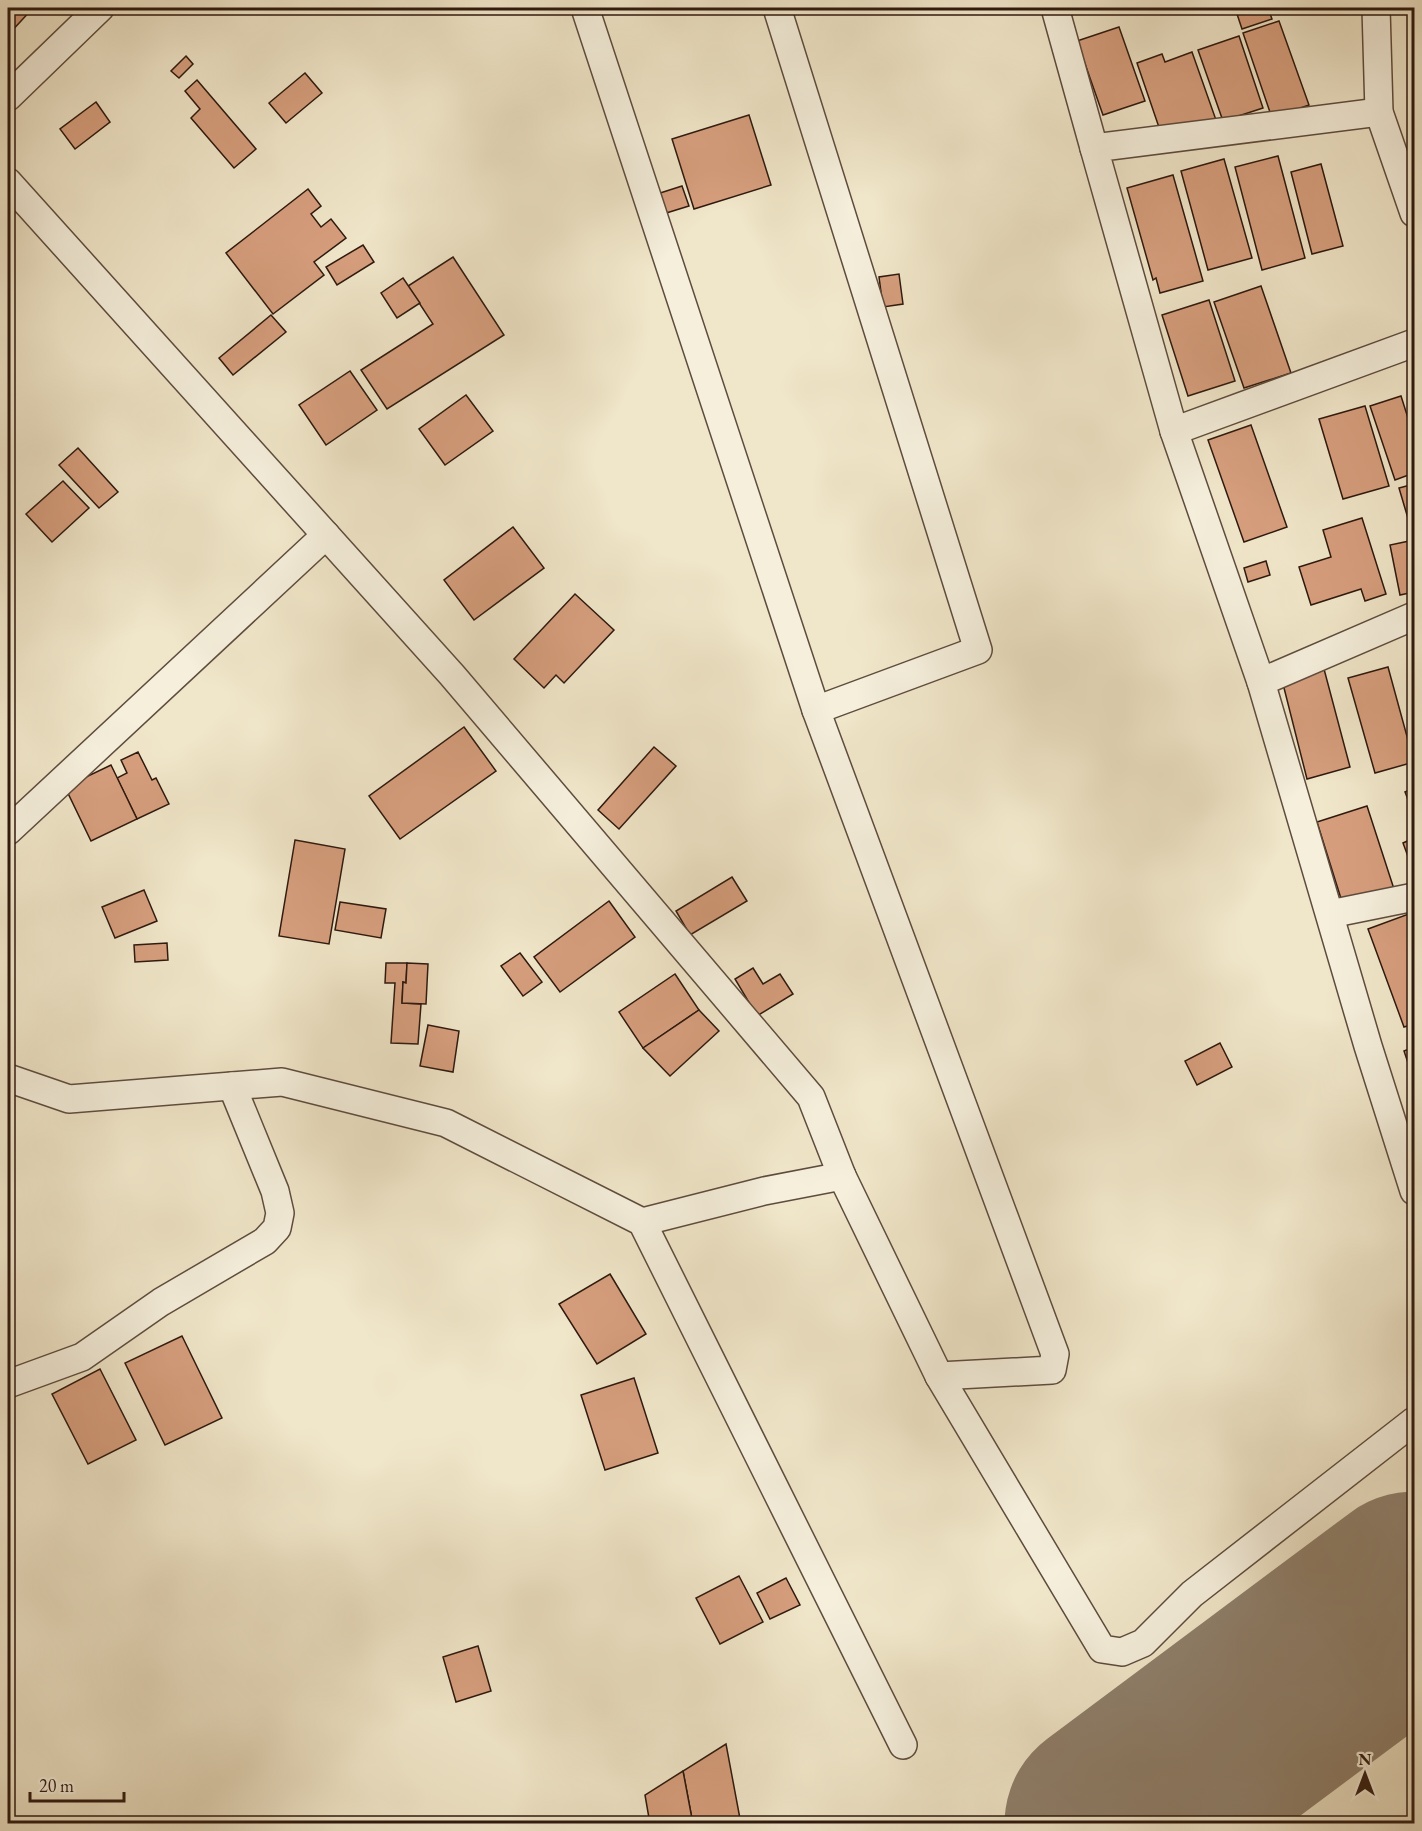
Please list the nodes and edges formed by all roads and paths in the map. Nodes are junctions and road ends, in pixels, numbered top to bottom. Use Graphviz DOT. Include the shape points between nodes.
graph roads {
  1 [pos="100,8"];
  2 [pos="585,8"];
  3 [pos="777,8"];
  4 [pos="1055,8"];
  5 [pos="1376,8"];
  6 [pos="8,97"];
  7 [pos="1379,112"];
  8 [pos="1094,148"];
  9 [pos="8,182"];
  10 [pos="1414,213"];
  11 [pos="1414,343"];
  12 [pos="1174,431"];
  13 [pos="326,535"];
  14 [pos="1414,616"];
  15 [pos="1261,682"];
  16 [pos="816,710"];
  17 [pos="8,831"];
  18 [pos="1414,897"];
  19 [pos="1330,914"];
  20 [pos="8,1078"];
  21 [pos="232,1086"];
  22 [pos="842,1176"];
  23 [pos="1414,1191"];
  24 [pos="642,1222"];
  25 [pos="939,1376"];
  26 [pos="8,1384"];
  27 [pos="1414,1420"];
  28 [pos="903,1745"];
  1 -- 6 [label="street"];
  2 -- 16 [label="street"];
  3 -- 16 [label="street" via="978,650"];
  4 -- 8 [label="street"];
  5 -- 7 [label="street"];
  7 -- 8 [label="street"];
  7 -- 10 [label="street"];
  8 -- 12 [label="street"];
  9 -- 13 [label="street"];
  11 -- 12 [label="street"];
  12 -- 15 [label="street"];
  13 -- 17 [label="street"];
  13 -- 22 [label="street" via="452,675 811,1097"];
  14 -- 15 [label="street"];
  15 -- 19 [label="street"];
  16 -- 25 [label="street" via="1055,1354 1052,1370"];
  18 -- 19 [label="street"];
  19 -- 23 [label="street"];
  20 -- 21 [label="street" via="69,1099"];
  21 -- 24 [label="street" via="282,1082 446,1123"];
  21 -- 26 [label="street" via="275,1191 280,1213 277,1228 265,1241 161,1302 81,1357"];
  22 -- 24 [label="street"];
  22 -- 25 [label="street"];
  24 -- 28 [label="street"];
  25 -- 27 [label="street" via="1102,1649 1122,1652 1143,1643 1192,1594"];
}
